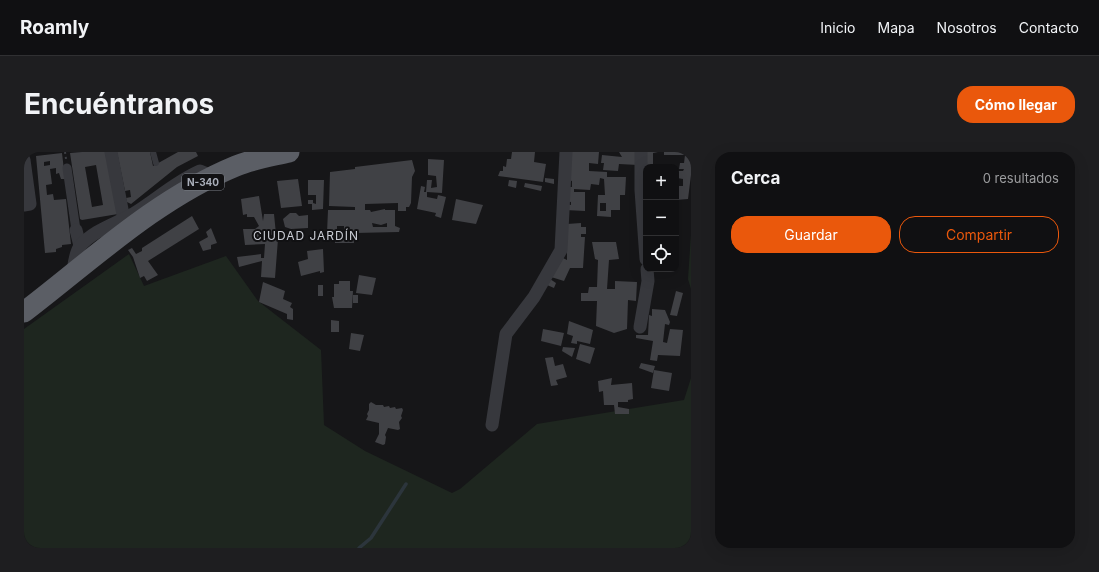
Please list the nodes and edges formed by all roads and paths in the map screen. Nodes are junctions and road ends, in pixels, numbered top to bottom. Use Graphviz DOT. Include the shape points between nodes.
graph roads {
  1 [pos="111,152"];
  2 [pos="153,152"];
  3 [pos="289,152"];
  4 [pos="566,152"];
  5 [pos="641,152"];
  6 [pos="24,160"];
  7 [pos="156,163"];
  8 [pos="67,168"];
  9 [pos="27,205"];
  10 [pos="125,225"];
  11 [pos="76,230"];
  12 [pos="644,236"];
  13 [pos="80,246"];
  14 [pos="73,272"];
  15 [pos="647,272"];
  16 [pos="24,312"];
  17 [pos="640,327"];
  18 [pos="492,425"];
  1 -- 10 [label="street"];
  2 -- 7 [label="lane"];
  3 -- 10 [label="highway, N-340" via="237,166"];
  4 -- 18 [label="street" via="561,250 534,297 506,334"];
  5 -- 12 [label="street"];
  6 -- 9 [label="street"];
  8 -- 11 [label="street"];
  10 -- 13 [label="street" via="103,229"];
  10 -- 14 [label="highway, N-340"];
  11 -- 13 [label="street"];
  13 -- 14 [label="street"];
  14 -- 16 [label="highway, N-340"];
  15 -- 17 [label="street"];
}
